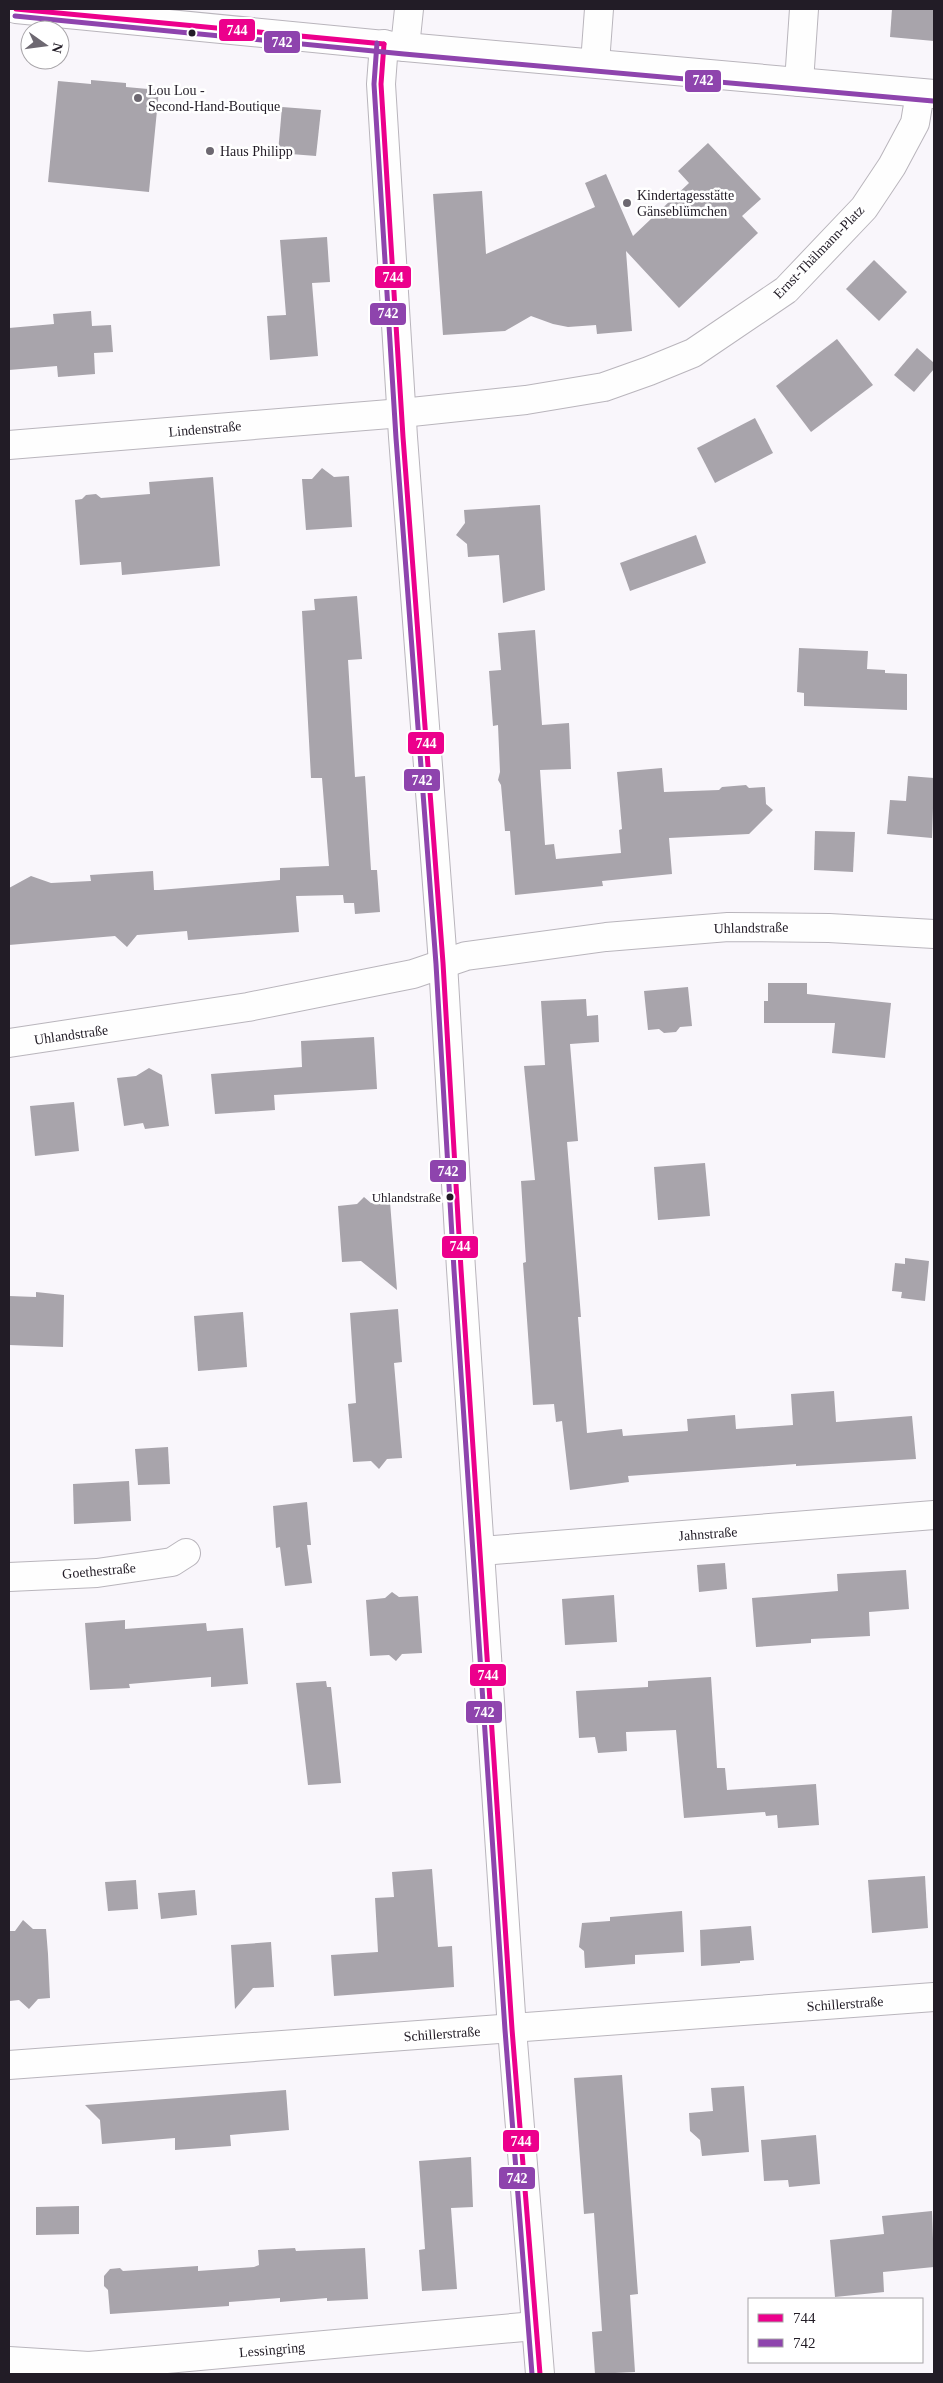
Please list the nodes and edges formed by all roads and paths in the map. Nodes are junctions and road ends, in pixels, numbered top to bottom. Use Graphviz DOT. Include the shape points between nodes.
graph roads {
  1 [pos="16,9"];
  2 [pos="599,9"];
  3 [pos="804,9"];
  4 [pos="408,12"];
  5 [pos="394,45"];
  6 [pos="595,64"];
  7 [pos="799,82"];
  8 [pos="927,94"];
  9 [pos="402,414"];
  10 [pos="9,445"];
  11 [pos="934,934"];
  12 [pos="443,963"];
  13 [pos="9,1043"];
  14 [pos="934,1516"];
  15 [pos="482,1551"];
  16 [pos="186,1553"];
  17 [pos="9,1577"];
  18 [pos="934,1997"];
  19 [pos="512,2029"];
  20 [pos="9,2066"];
  21 [pos="535,2326"];
  22 [pos="9,2361"];
  23 [pos="540,2374"];
  1 -- 5 [label="street"];
  2 -- 6 [label="street"];
  3 -- 7 [label="street"];
  4 -- 5 [label="street"];
  5 -- 6 [label="street"];
  5 -- 9 [label="street" via="381,84"];
  6 -- 7 [label="street"];
  7 -- 8 [label="street"];
  8 -- 9 [label="street, Ernst-Thälmann-Platz" via="892,166 864,208 783,293 694,353 604,387 577,386 526,400"];
  9 -- 10 [label="street, Lindenstraße"];
  9 -- 12 [label="street"];
  11 -- 12 [label="street, Uhlandstraße" via="728,927 606,937 466,956"];
  12 -- 13 [label="street, Uhlandstraße" via="413,974 248,1008"];
  12 -- 15 [label="street"];
  14 -- 15 [label="street, Jahnstraße"];
  15 -- 19 [label="street"];
  16 -- 17 [label="street, Goethestraße" via="172,1562 97,1573"];
  18 -- 19 [label="street, Schillerstraße"];
  19 -- 20 [label="street, Schillerstraße"];
  19 -- 21 [label="street"];
  21 -- 22 [label="street, Lessingring" via="89,2366"];
  21 -- 23 [label="street"];
}
